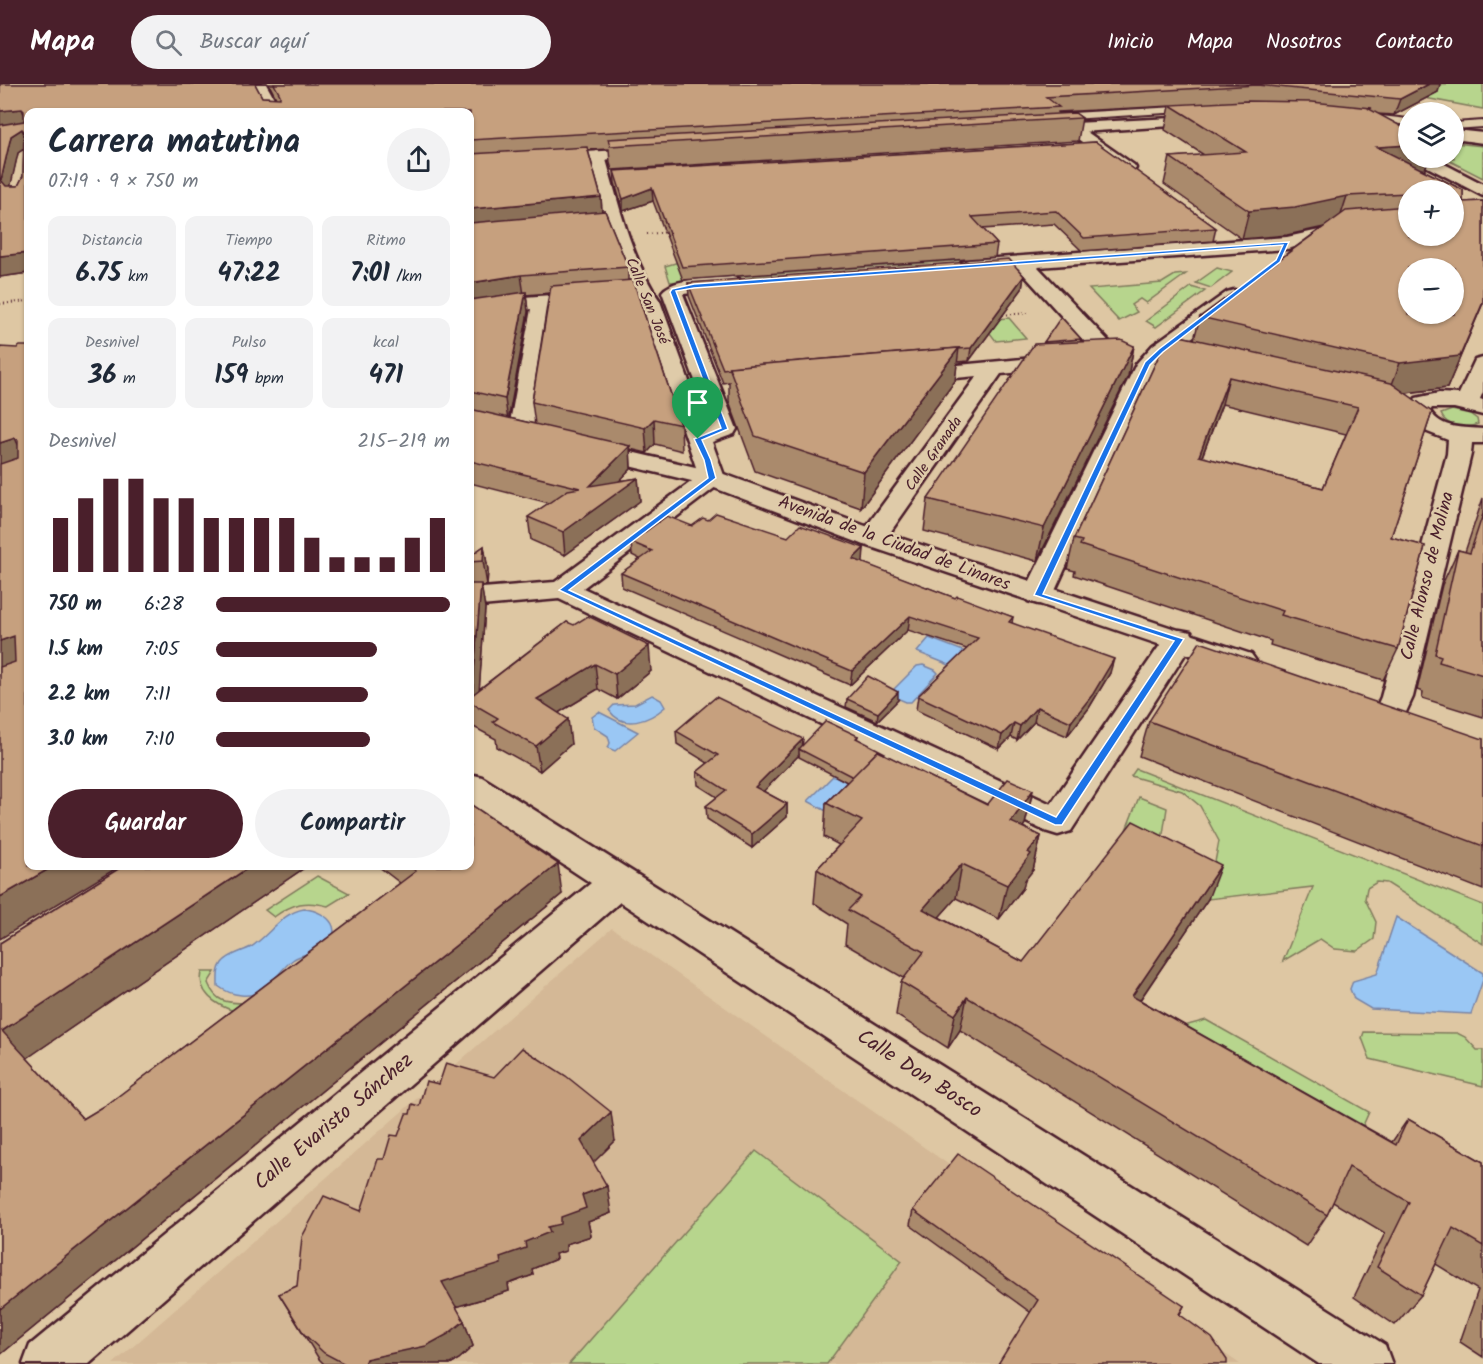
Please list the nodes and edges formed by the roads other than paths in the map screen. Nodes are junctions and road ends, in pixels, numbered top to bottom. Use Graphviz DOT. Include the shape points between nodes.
graph roads {
  1 [pos="259,84"];
  2 [pos="273,108"];
  3 [pos="1203,108"];
  4 [pos="1230,119"];
  5 [pos="1347,119"];
  6 [pos="1398,122"];
  7 [pos="1483,124"];
  8 [pos="1464,125"];
  9 [pos="1072,128"];
  10 [pos="1398,130"];
  11 [pos="1016,132"];
  12 [pos="1464,136"];
  13 [pos="1483,138"];
  14 [pos="1099,147"];
  15 [pos="1077,149"];
  16 [pos="663,153"];
  17 [pos="597,156"];
  18 [pos="474,164"];
  19 [pos="1441,168"];
  20 [pos="1145,180"];
  21 [pos="1483,190"];
  22 [pos="615,221"];
  23 [pos="592,223"];
  24 [pos="1398,227"];
  25 [pos="1219,234"];
  26 [pos="1237,247"];
  27 [pos="1023,262"];
  28 [pos="953,267"];
  29 [pos="753,282"];
  30 [pos="1251,282"];
  31 [pos="646,294"];
  32 [pos="542,302"];
  33 [pos="474,311"];
  34 [pos="1154,357"];
  35 [pos="1188,357"];
  36 [pos="1112,358"];
  37 [pos="1483,365"];
  38 [pos="994,368"];
  39 [pos="888,377"];
  40 [pos="1475,406"];
  41 [pos="1472,436"];
  42 [pos="698,439"];
  43 [pos="712,478"];
  44 [pos="873,538"];
  45 [pos="563,590"];
  46 [pos="1038,595"];
  47 [pos="474,598"];
  48 [pos="1180,639"];
  49 [pos="1270,672"];
  50 [pos="1389,715"];
  51 [pos="474,789"];
  52 [pos="619,881"];
  53 [pos="49,1364"];
  54 [pos="1366,1364"];
  1 -- 2 [label="street"];
  3 -- 9 [label="lane" via="1054,116"];
  4 -- 9 [label="street"];
  5 -- 6 [label="lane"];
  5 -- 10 [label="street" via="1378,131"];
  7 -- 8 [label="lane"];
  9 -- 11 [label="street"];
  9 -- 14 [label="street"];
  12 -- 13 [label="street"];
  14 -- 15 [label="street"];
  14 -- 20 [label="street"];
  16 -- 17 [label="street"];
  17 -- 18 [label="street"];
  17 -- 22 [label="street, Calle San José" via="609,177"];
  19 -- 21 [label="street"];
  22 -- 23 [label="street"];
  22 -- 31 [label="street, Calle San José"];
  24 -- 26 [label="street" via="1338,231 1283,252"];
  25 -- 26 [label="street"];
  26 -- 27 [label="street"];
  27 -- 28 [label="street"];
  27 -- 36 [label="street"];
  29 -- 42 [label="street" via="672,292 722,392 725,429"];
  30 -- 34 [label="street"];
  31 -- 32 [label="street"];
  31 -- 42 [label="street, Calle San José"];
  32 -- 33 [label="street"];
  32 -- 43 [label="street, Avenida de la Ciudad de Linares" via="532,436"];
  34 -- 35 [label="street"];
  34 -- 36 [label="street"];
  34 -- 46 [label="street"];
  36 -- 38 [label="street"];
  37 -- 40 [label="street"];
  38 -- 39 [label="street"];
  38 -- 44 [label="street, Calle Granada"];
  40 -- 41 [label="street" via="1445,400 1408,410 1435,428"];
  41 -- 50 [label="street, Calle Alonso de Molina" via="1459,454"];
  42 -- 43 [label="street, Calle San José"];
  43 -- 44 [label="street, Avenida de la Ciudad de Linares"];
  43 -- 45 [label="street"];
  44 -- 46 [label="street, Avenida de la Ciudad de Linares"];
  45 -- 47 [label="street"];
  45 -- 48 [label="street" via="1058,822"];
  46 -- 48 [label="street, Avenida de la Ciudad de Linares"];
  48 -- 49 [label="street, Avenida de la Ciudad de Linares"];
  51 -- 52 [label="street, Calle Don Bosco"];
  52 -- 53 [label="street, Calle Evaristo Sánchez"];
  52 -- 54 [label="street, Calle Don Bosco"];
}
